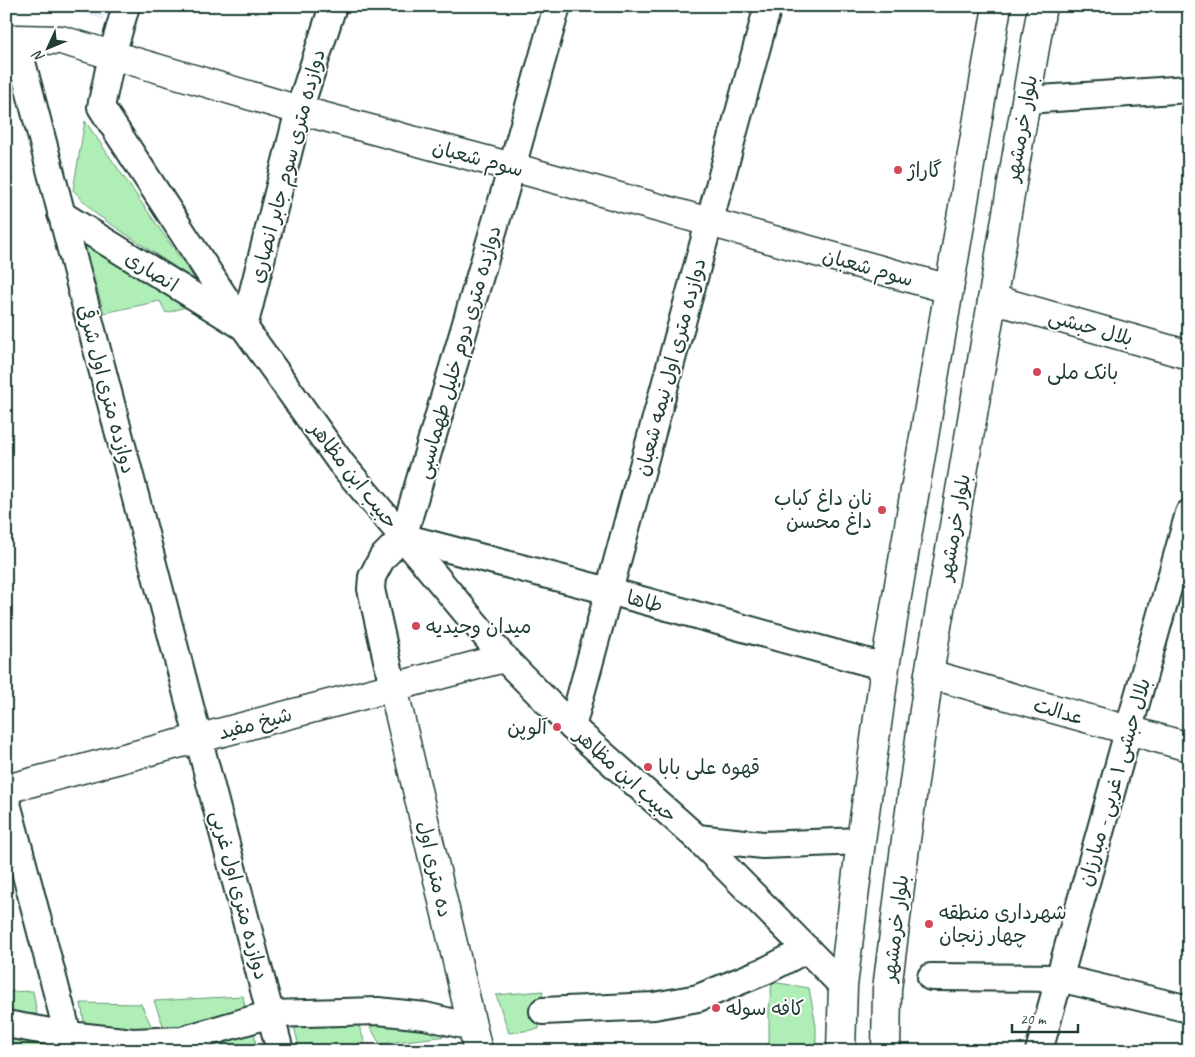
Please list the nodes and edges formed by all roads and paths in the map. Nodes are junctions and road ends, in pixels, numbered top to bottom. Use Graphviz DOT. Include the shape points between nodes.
graph roads {
  1 [pos="126,6"];
  2 [pos="333,6"];
  3 [pos="557,6"];
  4 [pos="768,6"];
  5 [pos="997,6"];
  6 [pos="1042,6"];
  7 [pos="11,40"];
  8 [pos="112,55"];
  9 [pos="1189,90"];
  10 [pos="1026,100"];
  11 [pos="299,110"];
  12 [pos="512,167"];
  13 [pos="61,214"];
  14 [pos="710,222"];
  15 [pos="949,290"];
  16 [pos="992,299"];
  17 [pos="244,327"];
  18 [pos="1189,355"];
  19 [pos="1189,513"];
  20 [pos="403,537"];
  21 [pos="609,591"];
  22 [pos="504,658"];
  23 [pos="885,667"];
  24 [pos="929,674"];
  25 [pos="393,687"];
  26 [pos="572,727"];
  27 [pos="1128,730"];
  28 [pos="199,738"];
  29 [pos="1189,747"];
  30 [pos="6,789"];
  31 [pos="6,800"];
  32 [pos="697,838"];
  33 [pos="861,841"];
  34 [pos="807,949"];
  35 [pos="931,977"];
  36 [pos="1059,978"];
  37 [pos="843,986"];
  38 [pos="1189,1009"];
  39 [pos="543,1012"];
  40 [pos="271,1014"];
  41 [pos="6,1024"];
  42 [pos="475,1039"];
  43 [pos="70,1043"];
  44 [pos="280,1051"];
  45 [pos="841,1051"];
  46 [pos="886,1051"];
  47 [pos="1039,1051"];
  1 -- 8 [label="street, حبیب ابن مظاهر"];
  2 -- 11 [label="street, دوازده متری سوم جابر انصاری"];
  3 -- 12 [label="street, دوازده متری دوم خلیل طهماسبی"];
  4 -- 14 [label="street, دوازده متری اول نیمه شعبان"];
  5 -- 15 [label="main road"];
  6 -- 10 [label="main road, بلوار خرمشهر"];
  7 -- 8 [label="main road, سوم شعبان" via="61,40"];
  7 -- 13 [label="street, دوازده متری اول شرقی"];
  8 -- 11 [label="main road, سوم شعبان"];
  8 -- 17 [label="street, حبیب ابن مظاهر" via="101,107"];
  9 -- 10 [label="street"];
  10 -- 16 [label="main road, بلوار خرمشهر"];
  11 -- 12 [label="main road, سوم شعبان"];
  11 -- 17 [label="street, دوازده متری سوم جابر انصاری"];
  12 -- 14 [label="main road, سوم شعبان"];
  12 -- 20 [label="street, دوازده متری دوم خلیل طهماسبی"];
  13 -- 17 [label="street, انصاری"];
  13 -- 28 [label="street, دوازده متری اول شرقی"];
  14 -- 15 [label="main road, سوم شعبان"];
  14 -- 21 [label="street, دوازده متری اول نیمه شعبان"];
  15 -- 23 [label="main road"];
  16 -- 18 [label="main road, بلال حبشی"];
  16 -- 24 [label="main road, بلوار خرمشهر"];
  17 -- 20 [label="street, حبیب ابن مظاهر" via="341,463"];
  19 -- 27 [label="street, بلال حبشی ۱ غربی - مبارزان"];
  20 -- 21 [label="street, طاها"];
  20 -- 22 [label="street, حبیب ابن مظاهر"];
  20 -- 25 [label="street" via="382,558 372,577"];
  21 -- 23 [label="street, طاها"];
  21 -- 26 [label="street, دوازده متری اول نیمه شعبان"];
  22 -- 25 [label="main road, شیخ مفید"];
  22 -- 26 [label="street, حبیب ابن مظاهر"];
  23 -- 33 [label="main road"];
  24 -- 27 [label="main road, عدالت"];
  24 -- 46 [label="main road, بلوار خرمشهر" via="887,989"];
  25 -- 28 [label="main road, شیخ مفید"];
  25 -- 42 [label="main road, ده متری اول"];
  26 -- 32 [label="street, حبیب ابن مظاهر"];
  27 -- 29 [label="main road, عدالت"];
  27 -- 36 [label="street, بلال حبشی ۱ غربی - مبارزان"];
  28 -- 30 [label="main road, شیخ مفید"];
  28 -- 40 [label="street, دوازده متری اول غربی"];
  31 -- 43 [label="street"];
  32 -- 33 [label="street" via="763,845"];
  32 -- 34 [label="street, حبیب ابن مظاهر"];
  33 -- 37 [label="main road"];
  34 -- 37 [label="street, حبیب ابن مظاهر"];
  34 -- 39 [label="street" via="767,970 698,998 654,1006"];
  35 -- 36 [label="street"];
  36 -- 38 [label="street"];
  36 -- 47 [label="street, بلال حبشی ۱ غربی - مبارزان"];
  37 -- 45 [label="main road"];
  40 -- 42 [label="street" via="378,1011 425,1016"];
  40 -- 43 [label="street" via="182,1040"];
  40 -- 44 [label="street, دوازده متری اول غربی"];
  41 -- 43 [label="street"];
}
